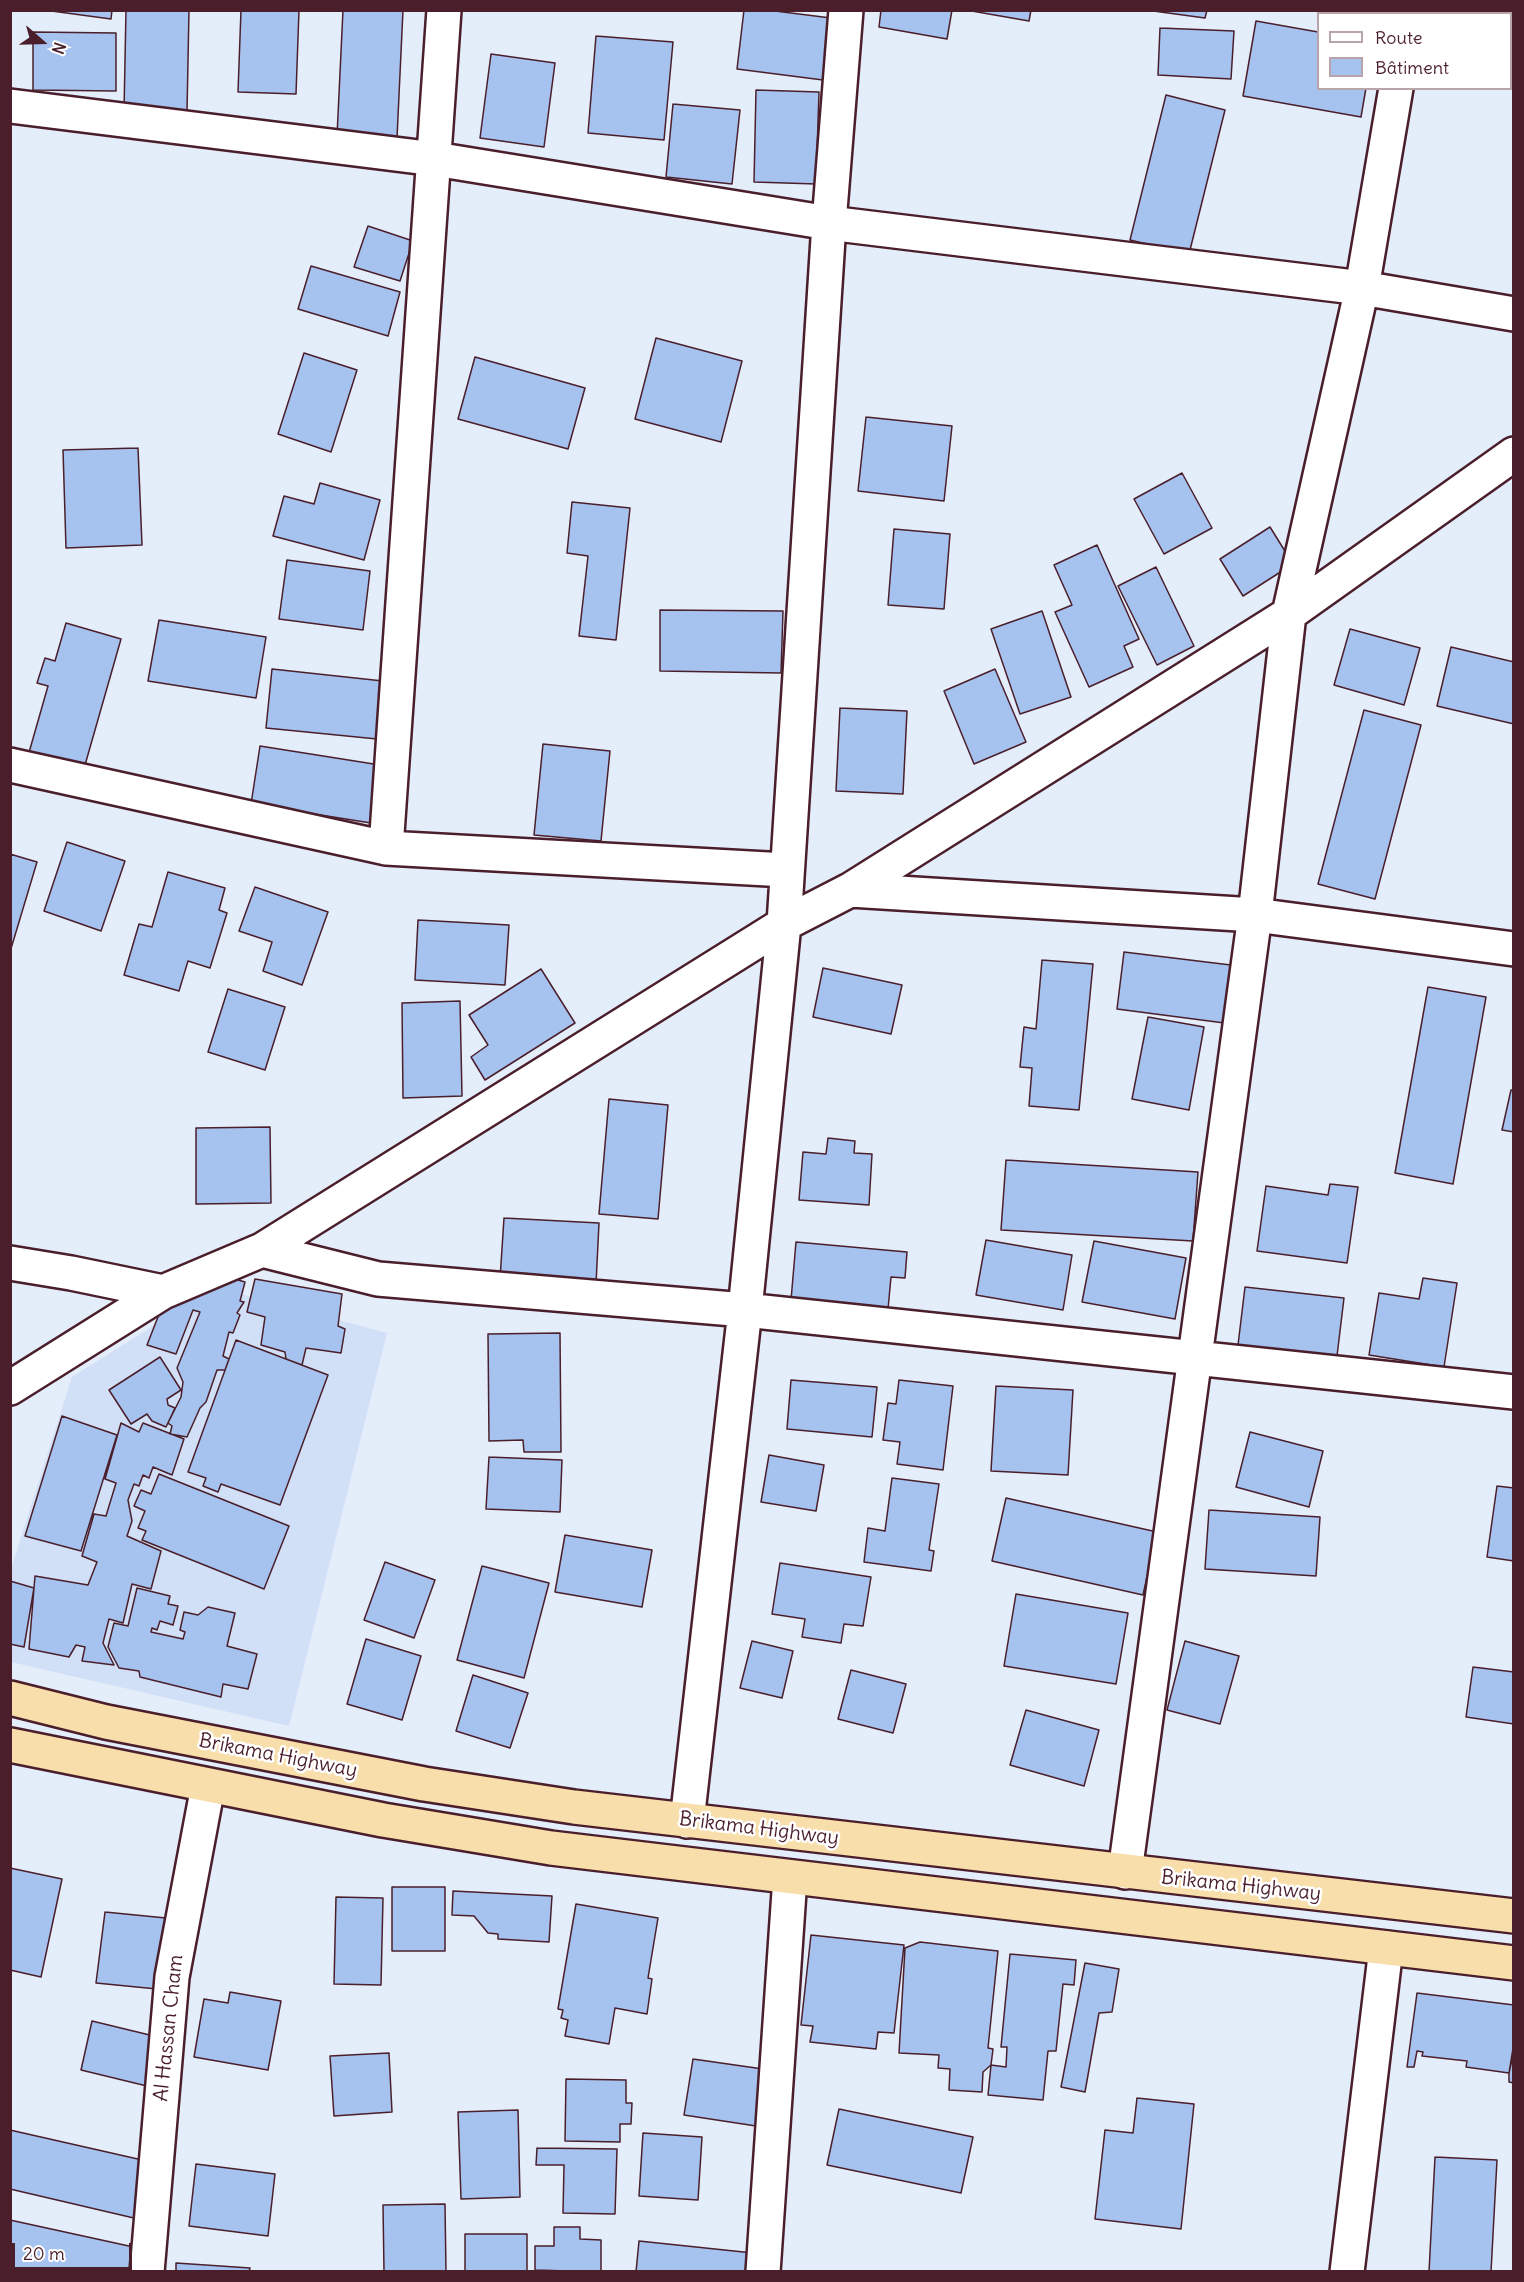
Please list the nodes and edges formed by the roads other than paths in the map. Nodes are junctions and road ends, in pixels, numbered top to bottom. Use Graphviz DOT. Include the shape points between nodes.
graph roads {
  1 [pos="444,10"];
  2 [pos="846,10"];
  3 [pos="1396,90"];
  4 [pos="10,106"];
  5 [pos="435,159"];
  6 [pos="829,223"];
  7 [pos="1362,288"];
  8 [pos="1514,314"];
  9 [pos="1514,454"];
  10 [pos="1289,614"];
  11 [pos="10,765"];
  12 [pos="386,848"];
  13 [pos="786,870"];
  14 [pos="850,890"];
  15 [pos="1255,915"];
  16 [pos="784,924"];
  17 [pos="1514,950"];
  18 [pos="262,1250"];
  19 [pos="10,1263"];
  20 [pos="164,1292"];
  21 [pos="745,1310"];
  22 [pos="1196,1358"];
  23 [pos="10,1388"];
  24 [pos="1514,1392"];
  25 [pos="10,1698"];
  26 [pos="10,1745"];
  27 [pos="208,1786"];
  28 [pos="687,1821"];
  29 [pos="1125,1872"];
  30 [pos="790,1877"];
  31 [pos="1514,1916"];
  32 [pos="1386,1948"];
  33 [pos="1514,1963"];
  34 [pos="147,2271"];
  35 [pos="763,2271"];
  36 [pos="1347,2271"];
  1 -- 5 [label="street"];
  2 -- 6 [label="street"];
  3 -- 7 [label="street"];
  4 -- 5 [label="street"];
  5 -- 6 [label="street"];
  5 -- 12 [label="street"];
  6 -- 7 [label="street"];
  6 -- 13 [label="street"];
  7 -- 8 [label="street"];
  7 -- 10 [label="street"];
  9 -- 10 [label="street"];
  10 -- 14 [label="street"];
  10 -- 15 [label="street"];
  11 -- 12 [label="street"];
  12 -- 13 [label="street"];
  13 -- 16 [label="street"];
  14 -- 15 [label="street"];
  14 -- 16 [label="street"];
  15 -- 17 [label="street"];
  15 -- 22 [label="street"];
  16 -- 18 [label="street"];
  16 -- 21 [label="street"];
  18 -- 20 [label="street"];
  18 -- 21 [label="street" via="378,1279"];
  19 -- 20 [label="street"];
  20 -- 23 [label="street"];
  21 -- 22 [label="street"];
  21 -- 28 [label="street"];
  22 -- 24 [label="street"];
  22 -- 29 [label="street"];
  25 -- 28 [label="highway, Brikama Highway" via="117,1724 424,1784"];
  26 -- 27 [label="highway"];
  27 -- 30 [label="highway" via="551,1848"];
  27 -- 34 [label="street, Al Hassan Cham" via="172,1977"];
  28 -- 29 [label="highway, Brikama Highway"];
  29 -- 31 [label="highway, Brikama Highway"];
  30 -- 32 [label="highway"];
  30 -- 35 [label="street"];
  32 -- 33 [label="highway"];
  32 -- 36 [label="street"];
}
